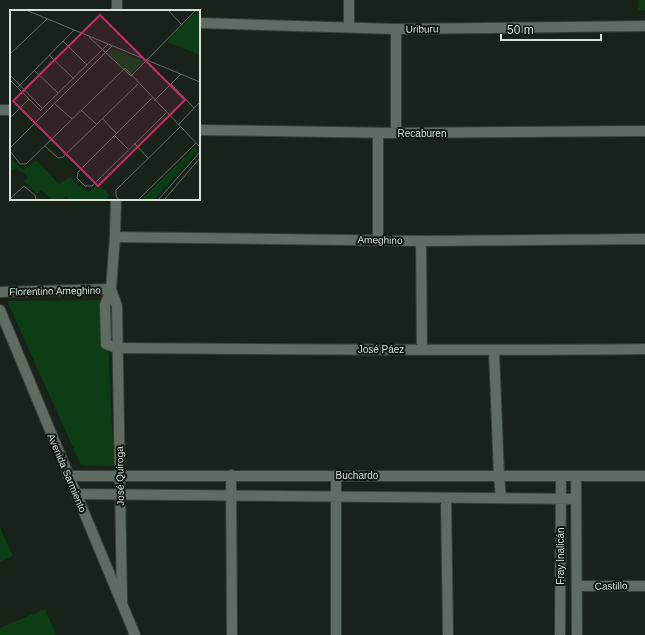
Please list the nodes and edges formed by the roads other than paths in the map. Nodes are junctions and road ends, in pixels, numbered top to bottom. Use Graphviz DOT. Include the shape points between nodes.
graph roads {
  1 [pos="350,0"];
  2 [pos="200,23"];
  3 [pos="645,26"];
  4 [pos="349,27"];
  5 [pos="396,29"];
  6 [pos="200,130"];
  7 [pos="645,131"];
  8 [pos="378,133"];
  9 [pos="396,133"];
  10 [pos="116,200"];
  11 [pos="115,237"];
  12 [pos="645,239"];
  13 [pos="378,240"];
  14 [pos="421,241"];
  15 [pos="111,290"];
  16 [pos="0,292"];
  17 [pos="0,310"];
  18 [pos="117,348"];
  19 [pos="645,349"];
  20 [pos="422,350"];
  21 [pos="494,351"];
  22 [pos="121,475"];
  23 [pos="231,475"];
  24 [pos="336,475"];
  25 [pos="68,476"];
  26 [pos="499,476"];
  27 [pos="560,476"];
  28 [pos="576,476"];
  29 [pos="645,476"];
  30 [pos="76,494"];
  31 [pos="121,495"];
  32 [pos="232,496"];
  33 [pos="335,497"];
  34 [pos="446,498"];
  35 [pos="501,498"];
  36 [pos="560,499"];
  37 [pos="576,499"];
  38 [pos="577,586"];
  39 [pos="645,586"];
  40 [pos="122,603"];
  41 [pos="135,635"];
  42 [pos="232,635"];
  43 [pos="336,635"];
  44 [pos="448,635"];
  45 [pos="560,635"];
  46 [pos="577,635"];
  1 -- 4 [label="street"];
  2 -- 4 [label="street, Uriburu"];
  3 -- 5 [label="street, Uriburu"];
  4 -- 5 [label="street, Uriburu"];
  5 -- 9 [label="street"];
  6 -- 8 [label="street, Recaburen"];
  7 -- 9 [label="street, Recaburen"];
  8 -- 9 [label="street, Recaburen"];
  8 -- 13 [label="street"];
  10 -- 11 [label="street"];
  11 -- 13 [label="street, Ameghino"];
  11 -- 15 [label="street"];
  12 -- 14 [label="street, Ameghino"];
  13 -- 14 [label="street, Ameghino"];
  14 -- 20 [label="street"];
  15 -- 16 [label="street, Florentino Ameghino"];
  15 -- 18 [label="street" via="106,305 106,344"];
  17 -- 25 [label="street, Avenida Sarmiento"];
  18 -- 20 [label="street, José Páez"];
  18 -- 22 [label="street, José Quiroga"];
  19 -- 21 [label="street, José Páez"];
  20 -- 21 [label="street, José Páez"];
  21 -- 26 [label="street"];
  22 -- 23 [label="street, Buchardo"];
  22 -- 25 [label="street, Buchardo"];
  22 -- 31 [label="street, José Quiroga"];
  23 -- 24 [label="street, Buchardo"];
  23 -- 32 [label="street"];
  24 -- 26 [label="street, Buchardo"];
  24 -- 33 [label="street"];
  25 -- 30 [label="street, Avenida Sarmiento"];
  26 -- 27 [label="street, Buchardo"];
  26 -- 35 [label="street"];
  27 -- 28 [label="street, Buchardo"];
  27 -- 36 [label="street, Fray Inalicán"];
  28 -- 29 [label="street, Buchardo"];
  28 -- 37 [label="street, Fray Inalicán"];
  30 -- 31 [label="street"];
  30 -- 40 [label="street, Avenida Sarmiento"];
  31 -- 32 [label="street"];
  31 -- 40 [label="street, José Quiroga"];
  32 -- 33 [label="street"];
  32 -- 42 [label="street"];
  33 -- 34 [label="street"];
  33 -- 43 [label="street"];
  34 -- 35 [label="street"];
  34 -- 44 [label="street"];
  35 -- 36 [label="street"];
  36 -- 37 [label="street"];
  36 -- 45 [label="street, Fray Inalicán"];
  37 -- 38 [label="street, Fray Inalicán"];
  38 -- 39 [label="street, Castillo"];
  38 -- 46 [label="street, Fray Inalicán"];
  40 -- 41 [label="street, Avenida Sarmiento"];
}
